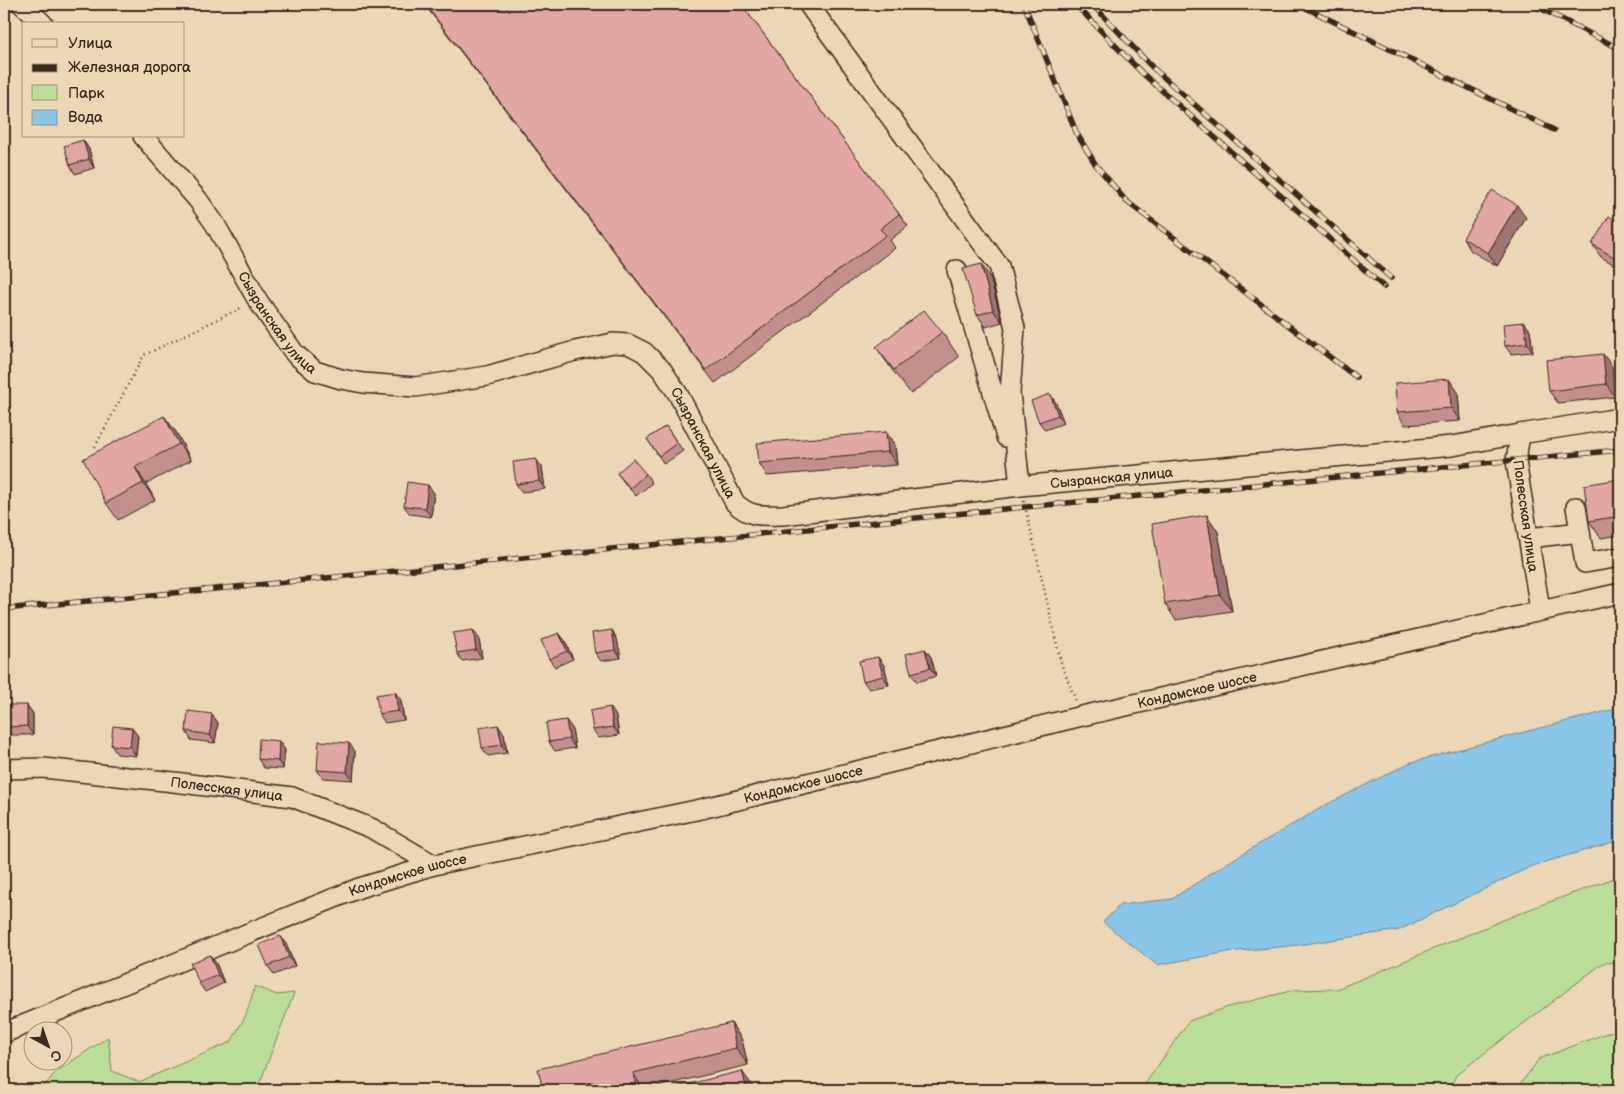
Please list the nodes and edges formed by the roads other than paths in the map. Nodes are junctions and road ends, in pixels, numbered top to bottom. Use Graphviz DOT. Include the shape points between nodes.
graph roads {
  1 [pos="22,4"];
  2 [pos="808,4"];
  3 [pos="41,22"];
  4 [pos="145,138"];
  5 [pos="957,270"];
  6 [pos="1620,418"];
  7 [pos="1520,434"];
  8 [pos="1020,486"];
  9 [pos="1576,508"];
  10 [pos="1580,532"];
  11 [pos="1529,538"];
  12 [pos="1620,557"];
  13 [pos="1620,592"];
  14 [pos="1540,610"];
  15 [pos="4,769"];
  16 [pos="434,865"];
  17 [pos="4,1034"];
  1 -- 3 [label="street"];
  2 -- 8 [label="street" via="999,266 1015,328 1010,393"];
  4 -- 8 [label="street, Сызранская улица" via="198,200 258,301 294,354 315,372 363,383 415,387 478,378 574,351 628,344 644,352 662,370 735,503 750,514 783,514"];
  5 -- 8 [label="street"];
  6 -- 7 [label="street"];
  7 -- 8 [label="street, Сызранская улица" via="1452,446"];
  7 -- 11 [label="street, Полесская улица" via="1516,461"];
  9 -- 10 [label="street"];
  10 -- 11 [label="street"];
  10 -- 12 [label="street" via="1585,563"];
  11 -- 14 [label="street, Полесская улица"];
  13 -- 14 [label="street, Кондомское шоссе"];
  14 -- 16 [label="street, Кондомское шоссе" via="1082,716 701,809"];
  15 -- 16 [label="street, Полесская улица" via="43,768 292,797 371,828"];
  16 -- 17 [label="street, Кондомское шоссе" via="360,888"];
}
